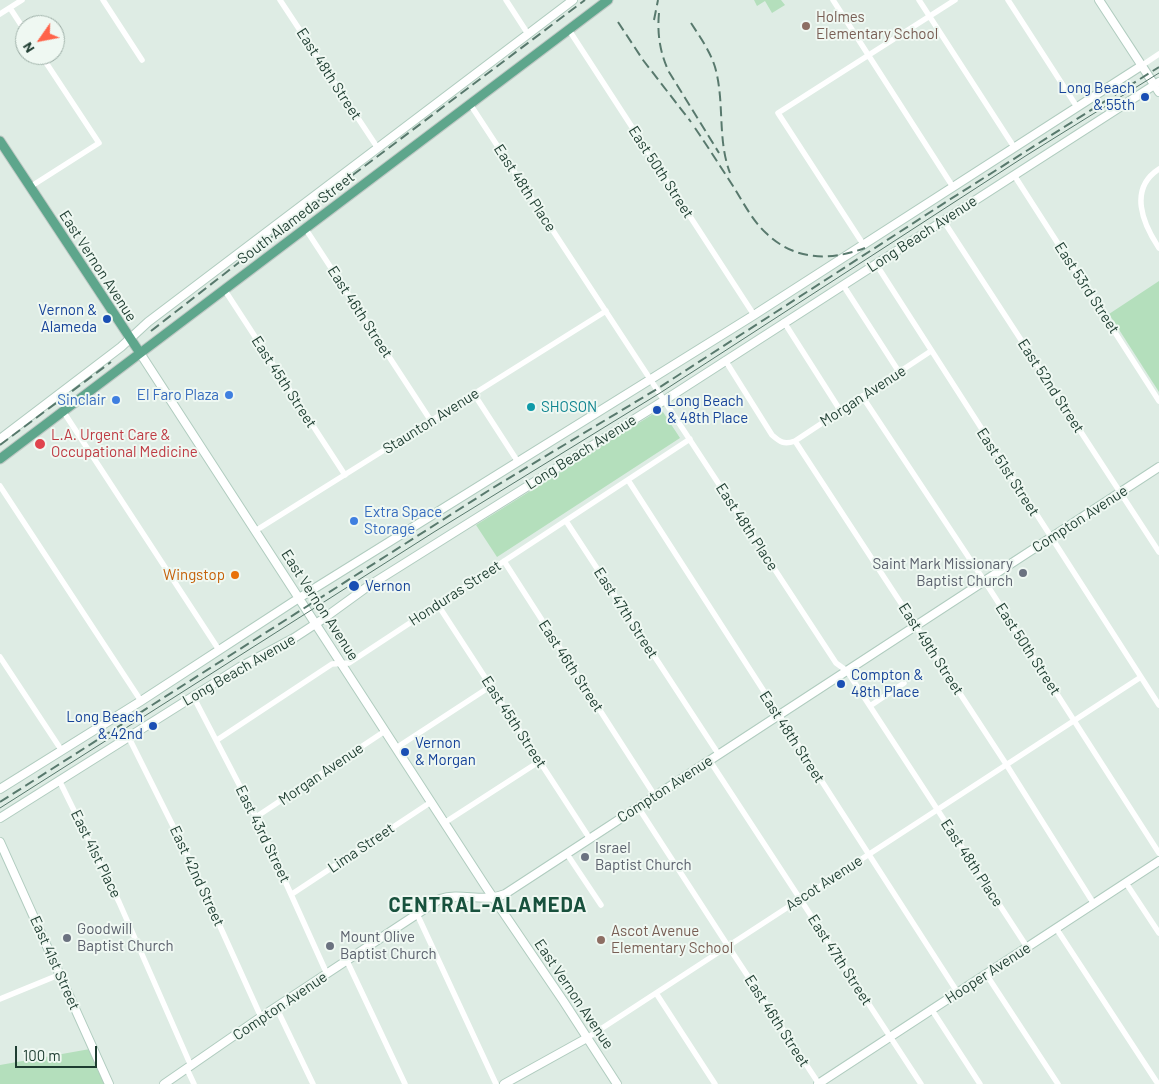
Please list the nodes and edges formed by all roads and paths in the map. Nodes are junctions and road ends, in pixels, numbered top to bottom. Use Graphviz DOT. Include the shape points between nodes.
graph roads {
  1 [pos="22,0"];
  2 [pos="103,0"];
  3 [pos="280,0"];
  4 [pos="506,0"];
  5 [pos="573,0"];
  6 [pos="608,0"];
  7 [pos="833,0"];
  8 [pos="919,0"];
  9 [pos="955,0"];
  10 [pos="1008,0"];
  11 [pos="1102,1"];
  12 [pos="10,8"];
  13 [pos="0,14"];
  14 [pos="15,16"];
  15 [pos="930,16"];
  16 [pos="569,30"];
  17 [pos="528,34"];
  18 [pos="1159,54"];
  19 [pos="868,56"];
  20 [pos="142,60"];
  21 [pos="48,65"];
  22 [pos="1141,66"];
  23 [pos="1157,86"];
  24 [pos="470,104"];
  25 [pos="1077,107"];
  26 [pos="0,141"];
  27 [pos="377,147"];
  28 [pos="1014,147"];
  29 [pos="1159,169"];
  30 [pos="1014,175"];
  31 [pos="953,186"];
  32 [pos="30,187"];
  33 [pos="943,220"];
  34 [pos="305,228"];
  35 [pos="863,244"];
  36 [pos="1159,248"];
  37 [pos="876,264"];
  38 [pos="843,285"];
  39 [pos="224,289"];
  40 [pos="606,312"];
  41 [pos="754,315"];
  42 [pos="784,322"];
  43 [pos="130,339"];
  44 [pos="931,351"];
  45 [pos="140,353"];
  46 [pos="725,360"];
  47 [pos="899,372"];
  48 [pos="651,379"];
  49 [pos="474,394"];
  50 [pos="862,396"];
  51 [pos="664,399"];
  52 [pos="1159,401"];
  53 [pos="840,410"];
  54 [pos="63,411"];
  55 [pos="431,422"];
  56 [pos="0,439"];
  57 [pos="690,439"];
  58 [pos="795,441"];
  59 [pos="0,459"];
  60 [pos="518,462"];
  61 [pos="1159,467"];
  62 [pos="344,475"];
  63 [pos="628,480"];
  64 [pos="0,486"];
  65 [pos="1121,492"];
  66 [pos="566,521"];
  67 [pos="256,531"];
  68 [pos="1051,538"];
  69 [pos="1159,552"];
  70 [pos="504,561"];
  71 [pos="984,580"];
  72 [pos="299,598"];
  73 [pos="438,605"];
  74 [pos="316,624"];
  75 [pos="916,626"];
  76 [pos="219,650"];
  77 [pos="0,657"];
  78 [pos="342,664"];
  79 [pos="847,671"];
  80 [pos="1141,677"];
  81 [pos="904,683"];
  82 [pos="491,686"];
  83 [pos="1156,694"];
  84 [pos="193,696"];
  85 [pos="141,701"];
  86 [pos="1159,705"];
  87 [pos="870,706"];
  88 [pos="778,716"];
  89 [pos="1074,720"];
  90 [pos="385,731"];
  91 [pos="128,736"];
  92 [pos="217,740"];
  93 [pos="396,748"];
  94 [pos="62,751"];
  95 [pos="719,755"];
  96 [pos="540,761"];
  97 [pos="710,761"];
  98 [pos="1006,764"];
  99 [pos="59,780"];
  100 [pos="0,788"];
  101 [pos="655,796"];
  102 [pos="431,802"];
  103 [pos="638,807"];
  104 [pos="938,809"];
  105 [pos="256,817"];
  106 [pos="0,818"];
  107 [pos="444,823"];
  108 [pos="590,839"];
  109 [pos="0,842"];
  110 [pos="1159,853"];
  111 [pos="566,854"];
  112 [pos="869,854"];
  113 [pos="1159,861"];
  114 [pos="1126,883"];
  115 [pos="292,894"];
  116 [pos="493,898"];
  117 [pos="800,899"];
  118 [pos="1094,904"];
  119 [pos="601,905"];
  120 [pos="417,914"];
  121 [pos="1056,928"];
  122 [pos="1159,933"];
  123 [pos="728,946"];
  124 [pos="1027,948"];
  125 [pos="347,961"];
  126 [pos="61,974"];
  127 [pos="327,974"];
  128 [pos="986,974"];
  129 [pos="656,993"];
  130 [pos="958,993"];
  131 [pos="0,999"];
  132 [pos="276,1007"];
  133 [pos="932,1010"];
  134 [pos="261,1017"];
  135 [pos="890,1036"];
  136 [pos="587,1038"];
  137 [pos="189,1067"];
  138 [pos="520,1081"];
  139 [pos="109,1084"];
  140 [pos="164,1084"];
  141 [pos="194,1084"];
  142 [pos="313,1084"];
  143 [pos="406,1084"];
  144 [pos="496,1084"];
  145 [pos="504,1084"];
  146 [pos="617,1084"];
  147 [pos="715,1084"];
  148 [pos="818,1084"];
  149 [pos="921,1084"];
  150 [pos="980,1084"];
  151 [pos="1058,1084"];
  152 [pos="1158,1084"];
  1 -- 12 [label="street"];
  2 -- 20 [label="street"];
  3 -- 27 [label="street, East 48th Street"];
  4 -- 17 [label="street"];
  5 -- 17 [label="street, South Alameda Street"];
  6 -- 16 [label="main road, South Alameda Street"];
  7 -- 19 [label="street"];
  8 -- 15 [label="street"];
  9 -- 15 [label="street"];
  10 -- 25 [label="street"];
  11 -- 22 [label="street"];
  12 -- 13 [label="street"];
  12 -- 14 [label="street"];
  15 -- 19 [label="street"];
  15 -- 28 [label="street"];
  16 -- 24 [label="main road, South Alameda Street"];
  16 -- 41 [label="street, East 50th Street"];
  17 -- 27 [label="street, South Alameda Street"];
  18 -- 22 [label="street, Long Beach Avenue"];
  19 -- 31 [label="street"];
  19 -- 35 [label="street" via="778,113"];
  21 -- 32 [label="street" via="99,144"];
  22 -- 23 [label="street"];
  22 -- 25 [label="street, Long Beach Avenue"];
  23 -- 30 [label="street, Long Beach Avenue"];
  24 -- 34 [label="main road, South Alameda Street"];
  24 -- 40 [label="street, East 48th Place"];
  25 -- 28 [label="street, Long Beach Avenue"];
  26 -- 32 [label="main road, East Vernon Avenue"];
  27 -- 43 [label="street, South Alameda Street"];
  28 -- 31 [label="street, Long Beach Avenue"];
  29 -- 36 [label="street" via="1148,180 1140,197 1144,224"];
  30 -- 33 [label="street, Long Beach Avenue"];
  30 -- 52 [label="street, East 53rd Street"];
  31 -- 35 [label="street, Long Beach Avenue"];
  32 -- 43 [label="main road, East Vernon Avenue"];
  33 -- 37 [label="street, Long Beach Avenue"];
  33 -- 65 [label="street, East 52nd Street"];
  34 -- 39 [label="main road, South Alameda Street"];
  34 -- 55 [label="street, East 46th Street"];
  35 -- 41 [label="street, Long Beach Avenue"];
  37 -- 38 [label="street, Long Beach Avenue"];
  37 -- 44 [label="street, East 51st Street"];
  38 -- 42 [label="street, Long Beach Avenue"];
  38 -- 47 [label="street"];
  39 -- 45 [label="main road, South Alameda Street"];
  39 -- 62 [label="street, East 45th Street"];
  40 -- 48 [label="street, East 48th Place"];
  40 -- 49 [label="street, Staunton Avenue"];
  41 -- 48 [label="street, Long Beach Avenue"];
  42 -- 46 [label="street, Long Beach Avenue"];
  42 -- 53 [label="street"];
  43 -- 45 [label="main road, East Vernon Avenue"];
  43 -- 56 [label="street, South Alameda Street"];
  44 -- 47 [label="street, Morgan Avenue"];
  44 -- 68 [label="street, East 51st Street"];
  45 -- 54 [label="main road, South Alameda Street"];
  45 -- 67 [label="street, East Vernon Avenue"];
  46 -- 51 [label="street, Long Beach Avenue"];
  46 -- 58 [label="street" via="772,435 780,442"];
  47 -- 50 [label="street, Morgan Avenue"];
  48 -- 51 [label="street, East 48th Place"];
  48 -- 60 [label="street, Long Beach Avenue"];
  49 -- 55 [label="street, Staunton Avenue"];
  49 -- 60 [label="street"];
  50 -- 53 [label="street, Morgan Avenue"];
  50 -- 71 [label="street, East 50th Street"];
  51 -- 57 [label="street, East 48th Place"];
  51 -- 74 [label="street, Long Beach Avenue" via="367,587"];
  53 -- 58 [label="street, Morgan Avenue"];
  54 -- 59 [label="main road, South Alameda Street"];
  54 -- 76 [label="street"];
  55 -- 62 [label="street, Staunton Avenue"];
  57 -- 63 [label="street, Honduras Street"];
  57 -- 79 [label="street, East 48th Place" via="836,663"];
  58 -- 75 [label="street, East 49th Street"];
  60 -- 72 [label="street, Long Beach Avenue"];
  61 -- 65 [label="street, Compton Avenue"];
  62 -- 67 [label="street, Staunton Avenue"];
  63 -- 66 [label="street, Honduras Street"];
  63 -- 88 [label="street, East 48th Street"];
  64 -- 85 [label="street"];
  65 -- 68 [label="street, Compton Avenue"];
  65 -- 69 [label="street, East 52nd Street"];
  66 -- 70 [label="street, Honduras Street"];
  66 -- 95 [label="street, East 47th Street"];
  67 -- 72 [label="street, East Vernon Avenue"];
  68 -- 71 [label="street, Compton Avenue"];
  68 -- 80 [label="street, East 51st Street"];
  70 -- 73 [label="street, Honduras Street"];
  70 -- 101 [label="street, East 46th Street"];
  71 -- 75 [label="street, Compton Avenue"];
  71 -- 89 [label="street, East 50th Street"];
  72 -- 74 [label="street, East Vernon Avenue"];
  72 -- 76 [label="street, Long Beach Avenue"];
  73 -- 78 [label="street, Honduras Street" via="349,663"];
  73 -- 82 [label="street, East 45th Street"];
  74 -- 78 [label="street, East Vernon Avenue"];
  74 -- 84 [label="street, Long Beach Avenue"];
  75 -- 79 [label="street, Compton Avenue"];
  75 -- 98 [label="street, East 49th Street"];
  76 -- 85 [label="street, Long Beach Avenue"];
  77 -- 94 [label="street"];
  78 -- 90 [label="street, East Vernon Avenue"];
  78 -- 92 [label="street, Honduras Street" via="332,664"];
  79 -- 87 [label="street, East 48th Place"];
  79 -- 88 [label="street, Compton Avenue"];
  80 -- 83 [label="street, East 51st Street"];
  80 -- 89 [label="street, Ascot Avenue"];
  81 -- 87 [label="street"];
  82 -- 93 [label="street"];
  82 -- 96 [label="street, East 45th Street"];
  83 -- 86 [label="street, East 51st Street"];
  84 -- 91 [label="street, Long Beach Avenue"];
  84 -- 92 [label="street, East 43rd Street"];
  85 -- 94 [label="street, Long Beach Avenue"];
  87 -- 104 [label="street, East 48th Place"];
  88 -- 95 [label="street, Compton Avenue"];
  88 -- 112 [label="street, East 48th Street"];
  89 -- 98 [label="street, Ascot Avenue"];
  89 -- 110 [label="street, East 50th Street"];
  90 -- 93 [label="street, East Vernon Avenue"];
  90 -- 105 [label="street, Morgan Avenue"];
  91 -- 99 [label="street, Long Beach Avenue"];
  91 -- 134 [label="street, East 42nd Street" via="190,860"];
  92 -- 105 [label="street, East 43rd Street"];
  93 -- 102 [label="street, East Vernon Avenue"];
  94 -- 100 [label="street, Long Beach Avenue"];
  95 -- 97 [label="street, Compton Avenue"];
  96 -- 107 [label="street"];
  96 -- 108 [label="street, East 45th Street"];
  97 -- 101 [label="street, Compton Avenue"];
  97 -- 117 [label="street, East 47th Street"];
  98 -- 104 [label="street, Ascot Avenue"];
  98 -- 118 [label="street, East 49th Street"];
  99 -- 106 [label="street, Long Beach Avenue"];
  99 -- 137 [label="street, East 41st Place" via="123,910"];
  101 -- 103 [label="street, Compton Avenue"];
  102 -- 107 [label="street, East Vernon Avenue"];
  102 -- 115 [label="street, Lima Street"];
  103 -- 108 [label="street, Compton Avenue"];
  103 -- 123 [label="street, East 46th Street"];
  104 -- 112 [label="street, Ascot Avenue"];
  104 -- 124 [label="street, East 48th Place"];
  105 -- 115 [label="street, East 43rd Street"];
  107 -- 116 [label="street, East Vernon Avenue"];
  108 -- 111 [label="street, Compton Avenue"];
  109 -- 126 [label="street, East 41st Street"];
  111 -- 116 [label="street, Compton Avenue" via="505,894"];
  111 -- 119 [label="street"];
  112 -- 117 [label="street, Ascot Avenue"];
  112 -- 130 [label="street, East 48th Street"];
  113 -- 114 [label="street, Hooper Avenue"];
  114 -- 118 [label="street, Hooper Avenue"];
  114 -- 122 [label="street"];
  115 -- 127 [label="street, East 43rd Street"];
  116 -- 120 [label="street, Compton Avenue" via="444,898"];
  116 -- 136 [label="street, East Vernon Avenue"];
  117 -- 123 [label="street, Ascot Avenue"];
  117 -- 135 [label="street, East 47th Street"];
  118 -- 121 [label="street, Hooper Avenue"];
  120 -- 125 [label="street, Compton Avenue"];
  120 -- 144 [label="street"];
  121 -- 124 [label="street, Hooper Avenue"];
  121 -- 152 [label="street"];
  123 -- 129 [label="street, Ascot Avenue"];
  123 -- 148 [label="street, East 46th Street"];
  124 -- 128 [label="street, Hooper Avenue"];
  125 -- 127 [label="street, Compton Avenue"];
  125 -- 143 [label="street"];
  126 -- 131 [label="street"];
  126 -- 139 [label="street, East 41st Street"];
  127 -- 132 [label="street, Compton Avenue"];
  128 -- 130 [label="street, Hooper Avenue"];
  128 -- 151 [label="street"];
  129 -- 136 [label="street, Ascot Avenue"];
  129 -- 147 [label="street"];
  130 -- 133 [label="street, Hooper Avenue"];
  132 -- 134 [label="street, Compton Avenue"];
  132 -- 142 [label="street"];
  133 -- 135 [label="street, Hooper Avenue"];
  133 -- 150 [label="street"];
  134 -- 137 [label="street, Compton Avenue"];
  135 -- 148 [label="street, Hooper Avenue"];
  135 -- 149 [label="street, East 47th Street"];
  136 -- 138 [label="street, Ascot Avenue"];
  136 -- 146 [label="street, East Vernon Avenue"];
  137 -- 140 [label="street, Compton Avenue"];
  137 -- 141 [label="street, East 41st Place"];
  138 -- 145 [label="street, Ascot Avenue"];
}
